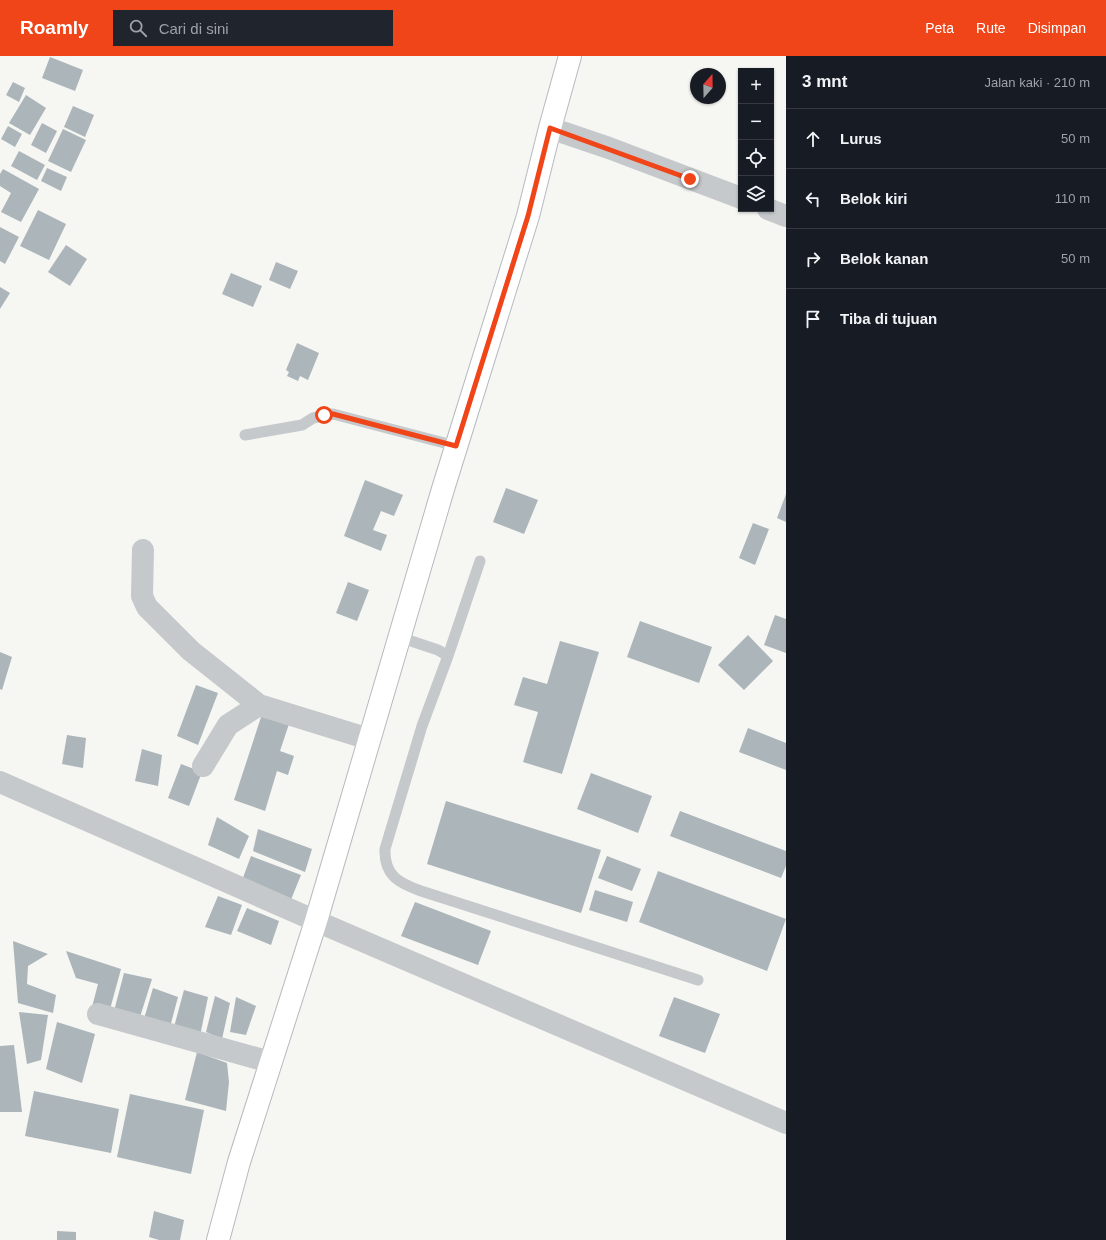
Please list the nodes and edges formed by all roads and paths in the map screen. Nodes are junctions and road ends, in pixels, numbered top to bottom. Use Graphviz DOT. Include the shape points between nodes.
graph roads {
  1 [pos="570,56"];
  2 [pos="550,128"];
  3 [pos="738,197"];
  4 [pos="774,211"];
  5 [pos="786,216"];
  6 [pos="245,435"];
  7 [pos="456,446"];
  8 [pos="143,550"];
  9 [pos="480,561"];
  10 [pos="400,637"];
  11 [pos="448,656"];
  12 [pos="259,705"];
  13 [pos="369,740"];
  14 [pos="202,766"];
  15 [pos="0,782"];
  16 [pos="316,921"];
  17 [pos="698,980"];
  18 [pos="98,1014"];
  19 [pos="270,1062"];
  20 [pos="786,1123"];
  21 [pos="218,1240"];
  1 -- 2 [label="main road"];
  2 -- 3 [label="street"];
  2 -- 7 [label="main road" via="528,216"];
  4 -- 5 [label="street"];
  6 -- 7 [label="lane" via="302,425 313,418 333,414"];
  7 -- 10 [label="main road"];
  8 -- 12 [label="street" via="142,596 151,613 191,651"];
  9 -- 11 [label="lane"];
  10 -- 11 [label="lane"];
  10 -- 13 [label="main road"];
  11 -- 17 [label="lane" via="422,726 385,849 386,868 402,884 421,891"];
  12 -- 13 [label="street"];
  12 -- 14 [label="street" via="228,725"];
  13 -- 16 [label="main road"];
  15 -- 16 [label="street"];
  16 -- 19 [label="main road"];
  16 -- 20 [label="street"];
  18 -- 19 [label="street"];
  19 -- 21 [label="main road"];
}
